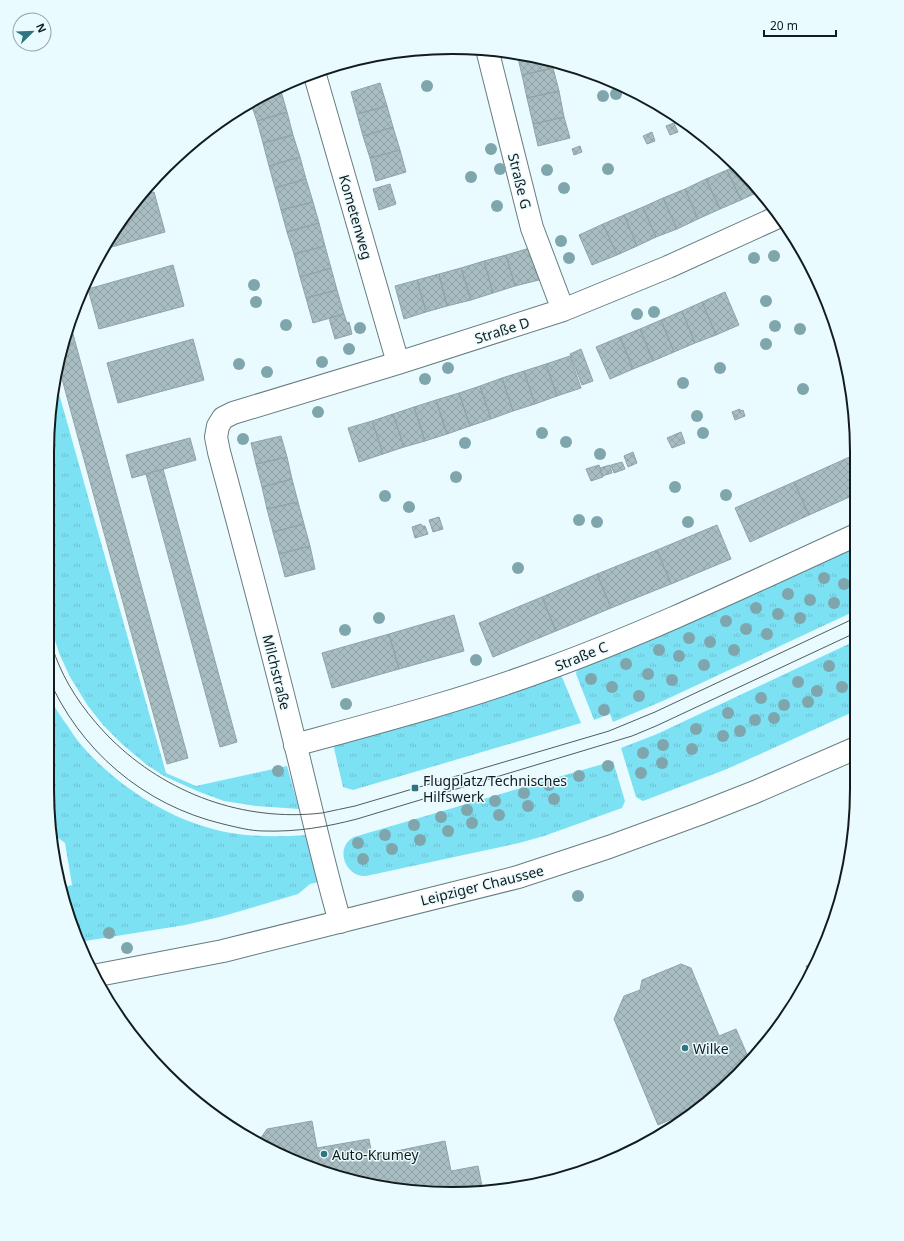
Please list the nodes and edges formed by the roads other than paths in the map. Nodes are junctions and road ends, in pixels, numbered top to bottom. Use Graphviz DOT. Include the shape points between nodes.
graph roads {
  1 [pos="489,56"];
  2 [pos="316,78"];
  3 [pos="774,219"];
  4 [pos="563,310"];
  5 [pos="398,363"];
  6 [pos="219,422"];
  7 [pos="850,538"];
  8 [pos="296,745"];
  9 [pos="850,751"];
  10 [pos="340,922"];
  11 [pos="100,975"];
  1 -- 4 [label="street, Straße G" via="532,228"];
  2 -- 5 [label="street, Kometenweg"];
  3 -- 4 [label="street, Straße D" via="668,267"];
  4 -- 5 [label="street, Straße D"];
  5 -- 6 [label="street, Straße D" via="250,407"];
  6 -- 8 [label="street, Milchstraße" via="216,437 219,452"];
  7 -- 8 [label="street, Straße C" via="680,615 565,663 480,692"];
  8 -- 10 [label="street, Milchstraße"];
  9 -- 10 [label="street, Leipziger Chaussee" via="755,792 574,860 518,877"];
  10 -- 11 [label="street, Leipziger Chaussee" via="223,951"];
}
